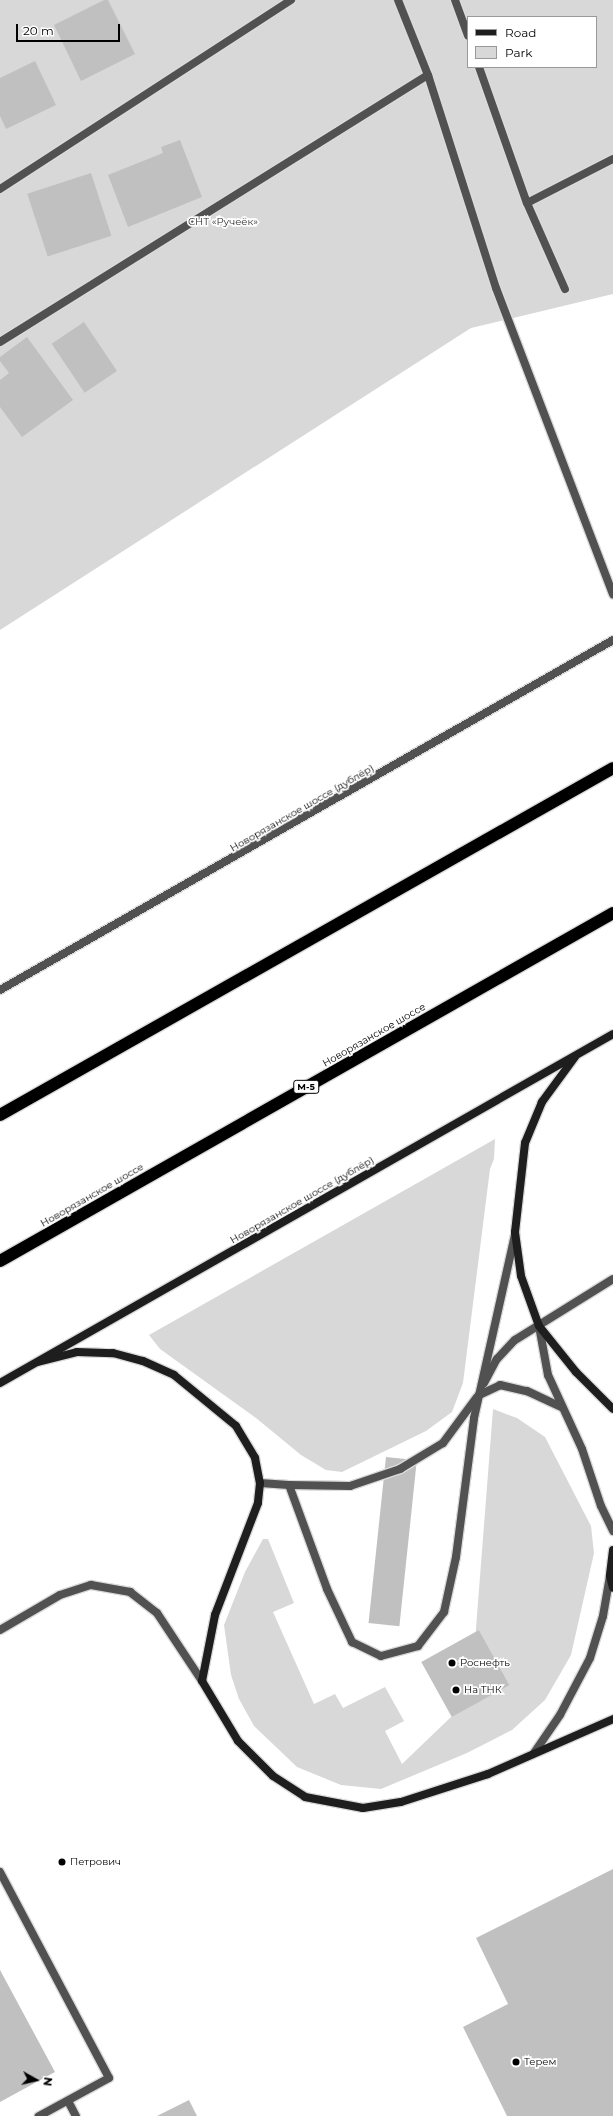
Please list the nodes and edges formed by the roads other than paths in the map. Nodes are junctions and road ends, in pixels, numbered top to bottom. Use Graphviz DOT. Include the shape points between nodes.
graph roads {
  1 [pos="291,0"];
  2 [pos="398,0"];
  3 [pos="455,0"];
  4 [pos="467,33"];
  5 [pos="479,68"];
  6 [pos="428,75"];
  7 [pos="613,159"];
  8 [pos="0,189"];
  9 [pos="527,203"];
  10 [pos="565,289"];
  11 [pos="0,342"];
  12 [pos="613,594"];
  13 [pos="613,640"];
  14 [pos="613,768"];
  15 [pos="613,913"];
  16 [pos="0,990"];
  17 [pos="613,1034"];
  18 [pos="577,1054"];
  19 [pos="0,1115"];
  20 [pos="515,1232"];
  21 [pos="0,1261"];
  22 [pos="613,1279"];
  23 [pos="539,1326"];
  24 [pos="38,1362"];
  25 [pos="0,1383"];
  26 [pos="478,1395"];
  27 [pos="562,1407"];
  28 [pos="613,1409"];
  29 [pos="260,1483"];
  30 [pos="289,1485"];
  31 [pos="613,1531"];
  32 [pos="613,1550"];
  33 [pos="610,1576"];
  34 [pos="613,1588"];
  35 [pos="0,1630"];
  36 [pos="202,1681"];
  37 [pos="613,1719"];
  38 [pos="534,1753"];
  39 [pos="0,1872"];
  40 [pos="68,2101"];
  41 [pos="39,2116"];
  42 [pos="76,2116"];
  1 -- 8 [label="street"];
  2 -- 6 [label="street"];
  3 -- 4 [label="street"];
  5 -- 9 [label="street"];
  6 -- 11 [label="street"];
  6 -- 12 [label="street" via="496,288"];
  7 -- 9 [label="street"];
  9 -- 10 [label="street"];
  13 -- 16 [label="street, Новорязанское шоссе (дублёр)"];
  14 -- 19 [label="highway"];
  15 -- 21 [label="highway, Новорязанское шоссе / М-5"];
  17 -- 18 [label="street, Новорязанское шоссе (дублёр)"];
  18 -- 20 [label="street" via="542,1102 525,1143"];
  18 -- 24 [label="street, Новорязанское шоссе (дублёр)"];
  20 -- 23 [label="street" via="521,1276"];
  20 -- 26 [label="street"];
  22 -- 23 [label="street"];
  23 -- 26 [label="street" via="515,1340 497,1359"];
  23 -- 27 [label="street" via="548,1375"];
  23 -- 28 [label="street" via="576,1372"];
  24 -- 25 [label="street, Новорязанское шоссе (дублёр)"];
  24 -- 29 [label="street" via="77,1352 113,1354 143,1361 174,1375 236,1426 255,1458"];
  26 -- 27 [label="street" via="500,1385 527,1391"];
  26 -- 30 [label="street" via="443,1443 400,1469 350,1486"];
  26 -- 30 [label="street" via="456,1556 444,1612 418,1646 381,1656 352,1642 327,1589"];
  27 -- 31 [label="street" via="582,1449 601,1506"];
  29 -- 30 [label="street"];
  29 -- 36 [label="street" via="258,1503 215,1615"];
  32 -- 33 [label="street"];
  33 -- 34 [label="street"];
  33 -- 38 [label="street" via="604,1616 590,1658 560,1715"];
  35 -- 36 [label="street" via="60,1595 91,1585 130,1592 157,1613"];
  36 -- 38 [label="street" via="238,1742 274,1776 305,1797 363,1808 401,1802 488,1774"];
  37 -- 38 [label="street"];
  39 -- 40 [label="street" via="109,2078"];
  40 -- 41 [label="street"];
  40 -- 42 [label="street"];
}
